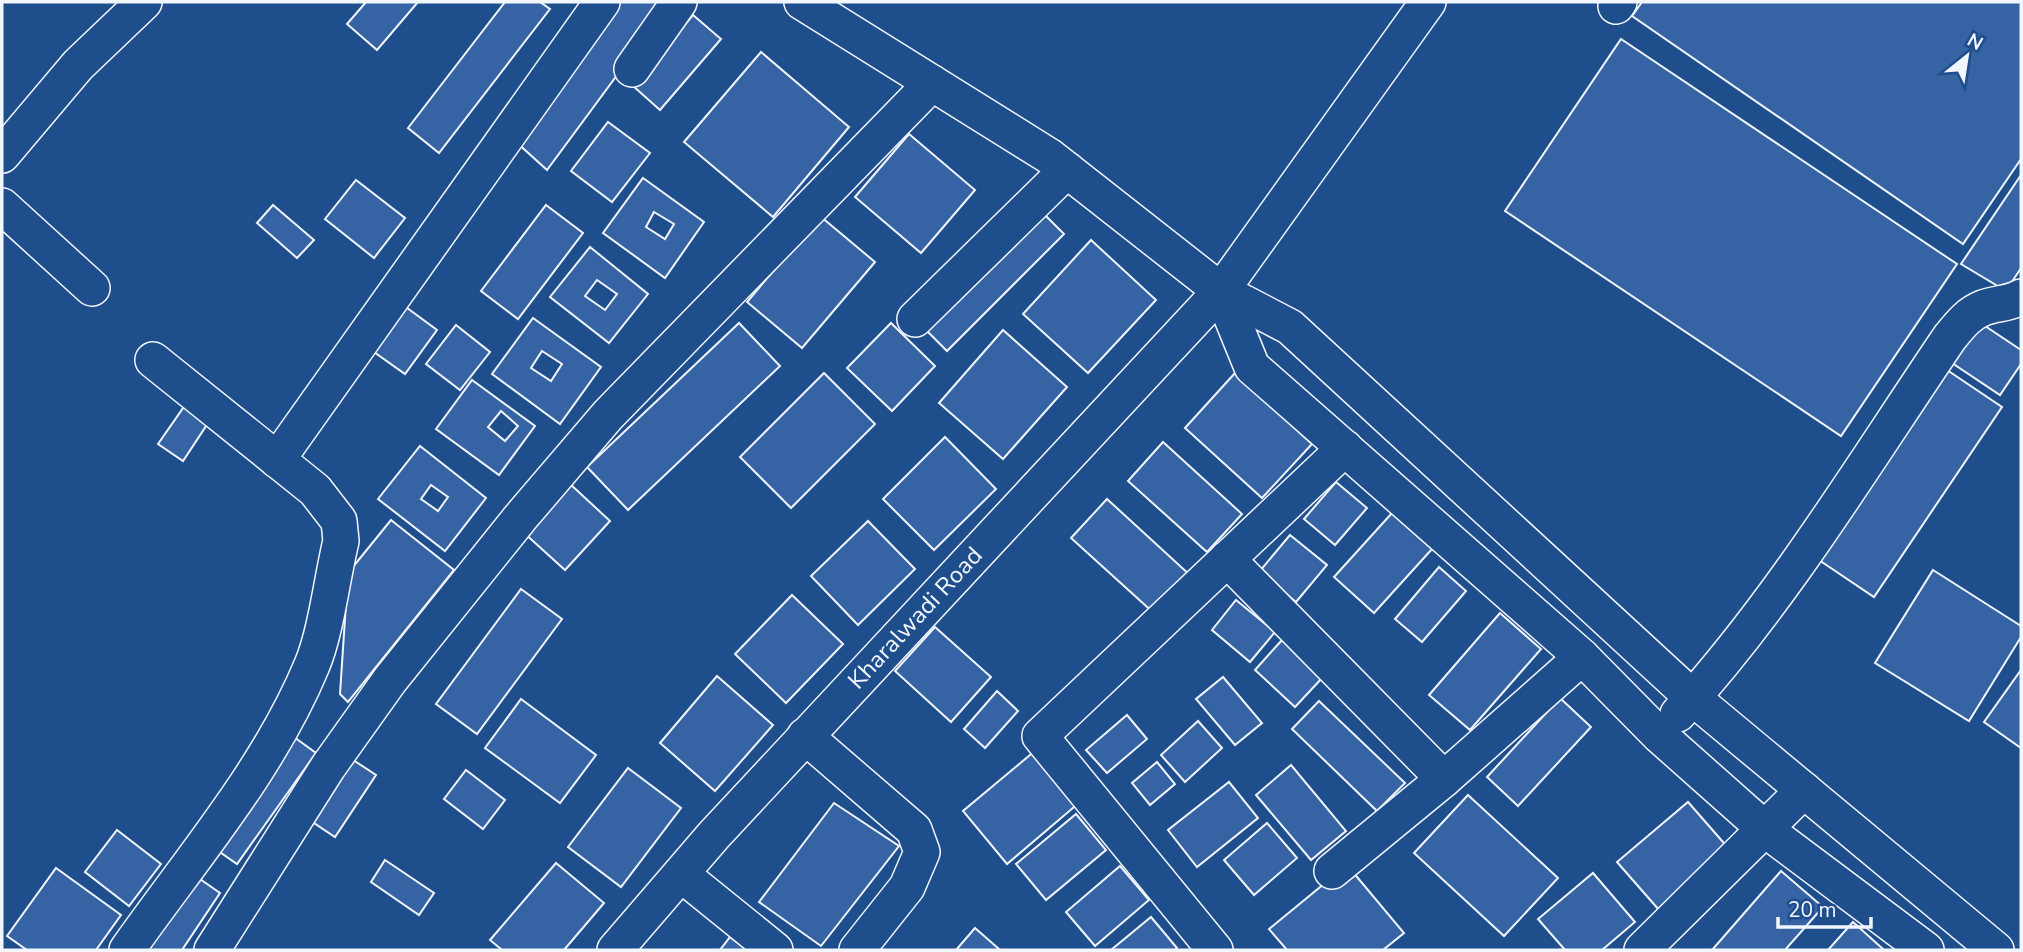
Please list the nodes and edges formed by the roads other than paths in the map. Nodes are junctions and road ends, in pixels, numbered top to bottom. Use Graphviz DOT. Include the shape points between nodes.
graph roads {
  1 [pos="144,2"];
  2 [pos="602,2"];
  3 [pos="679,2"];
  4 [pos="802,2"];
  5 [pos="1428,2"];
  6 [pos="632,69"];
  7 [pos="932,83"];
  8 [pos="2,155"];
  9 [pos="1067,170"];
  10 [pos="2,206"];
  11 [pos="92,288"];
  12 [pos="1221,291"];
  13 [pos="2021,297"];
  14 [pos="915,318"];
  15 [pos="153,360"];
  16 [pos="1345,447"];
  17 [pos="277,460"];
  18 [pos="1227,559"];
  19 [pos="1582,657"];
  20 [pos="1693,698"];
  21 [pos="1659,735"];
  22 [pos="805,736"];
  23 [pos="1444,779"];
  24 [pos="1804,790"];
  25 [pos="1766,830"];
  26 [pos="1332,871"];
  27 [pos="681,874"];
  28 [pos="127,950"];
  29 [pos="212,950"];
  30 [pos="615,950"];
  31 [pos="775,950"];
  32 [pos="857,950"];
  33 [pos="1215,950"];
  34 [pos="1643,950"];
  35 [pos="1926,950"];
  36 [pos="1996,950"];
  1 -- 8 [label="street" via="78,65"];
  2 -- 17 [label="street"];
  3 -- 6 [label="street"];
  4 -- 7 [label="street"];
  5 -- 12 [label="street, Kharalwadi Road"];
  7 -- 9 [label="street"];
  7 -- 29 [label="street" via="608,415 520,518 390,680 328,767"];
  9 -- 12 [label="street"];
  9 -- 14 [label="street"];
  10 -- 11 [label="street"];
  12 -- 16 [label="street" via="1252,367"];
  12 -- 20 [label="street" via="1290,327"];
  12 -- 22 [label="street, Kharalwadi Road"];
  13 -- 20 [label="street" via="1967,316 1789,574"];
  15 -- 17 [label="street"];
  16 -- 18 [label="street"];
  16 -- 19 [label="street"];
  17 -- 28 [label="street" via="315,490 339,521 341,541 314,662 253,773"];
  18 -- 23 [label="street"];
  18 -- 33 [label="street" via="1040,736"];
  19 -- 21 [label="street"];
  19 -- 23 [label="street"];
  20 -- 21 [label="street"];
  20 -- 24 [label="street"];
  21 -- 25 [label="street"];
  22 -- 27 [label="street, Kharalwadi Road"];
  22 -- 32 [label="street" via="914,830 922,852 907,887"];
  23 -- 26 [label="street"];
  24 -- 25 [label="street"];
  24 -- 36 [label="street"];
  25 -- 34 [label="street"];
  25 -- 35 [label="street"];
  27 -- 30 [label="street, Kharalwadi Road"];
  27 -- 31 [label="street"];
}
